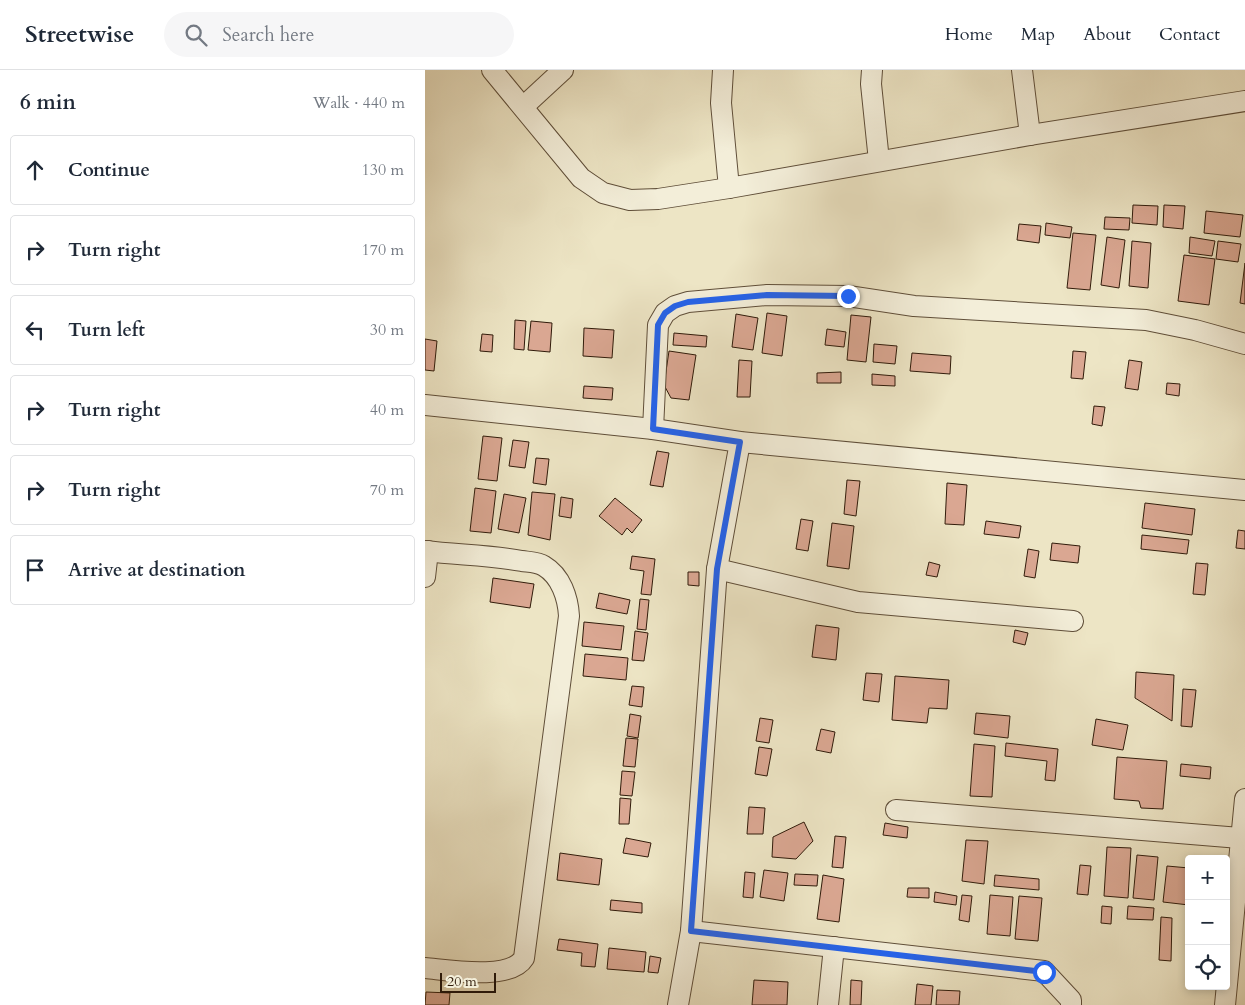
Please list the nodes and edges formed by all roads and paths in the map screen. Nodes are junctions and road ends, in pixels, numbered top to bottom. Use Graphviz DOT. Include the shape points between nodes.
graph roads {
  1 [pos="492,70"];
  2 [pos="563,70"];
  3 [pos="723,70"];
  4 [pos="872,70"];
  5 [pos="1022,70"];
  6 [pos="1245,101"];
  7 [pos="524,106"];
  8 [pos="1030,135"];
  9 [pos="879,161"];
  10 [pos="729,188"];
  11 [pos="1245,344"];
  12 [pos="425,405"];
  13 [pos="653,429"];
  14 [pos="740,442"];
  15 [pos="1245,490"];
  16 [pos="426,551"];
  17 [pos="717,569"];
  18 [pos="425,577"];
  19 [pos="1073,621"];
  20 [pos="1245,799"];
  21 [pos="896,810"];
  22 [pos="1240,838"];
  23 [pos="691,931"];
  24 [pos="834,946"];
  25 [pos="425,968"];
  26 [pos="678,1005"];
  27 [pos="828,1005"];
  28 [pos="1071,1005"];
  29 [pos="1225,1005"];
  1 -- 7 [label="street"];
  2 -- 7 [label="street"];
  3 -- 10 [label="street" via="721,103"];
  4 -- 9 [label="street"];
  5 -- 8 [label="street"];
  6 -- 8 [label="street"];
  7 -- 10 [label="street" via="581,178 603,193 630,200"];
  8 -- 9 [label="street"];
  9 -- 10 [label="street"];
  11 -- 13 [label="street" via="1146,320 914,306 848,296 767,295 688,302 665,313 658,325"];
  12 -- 13 [label="street"];
  13 -- 14 [label="street"];
  14 -- 15 [label="street"];
  14 -- 17 [label="street"];
  16 -- 18 [label="street"];
  16 -- 25 [label="street" via="543,565 560,583 569,616 523,958 518,965 497,971"];
  17 -- 19 [label="street" via="858,602"];
  17 -- 23 [label="street"];
  20 -- 22 [label="street"];
  21 -- 22 [label="street"];
  22 -- 29 [label="street"];
  23 -- 24 [label="street"];
  23 -- 26 [label="street"];
  24 -- 27 [label="street"];
  24 -- 28 [label="street" via="1044,972 1071,1000"];
}
